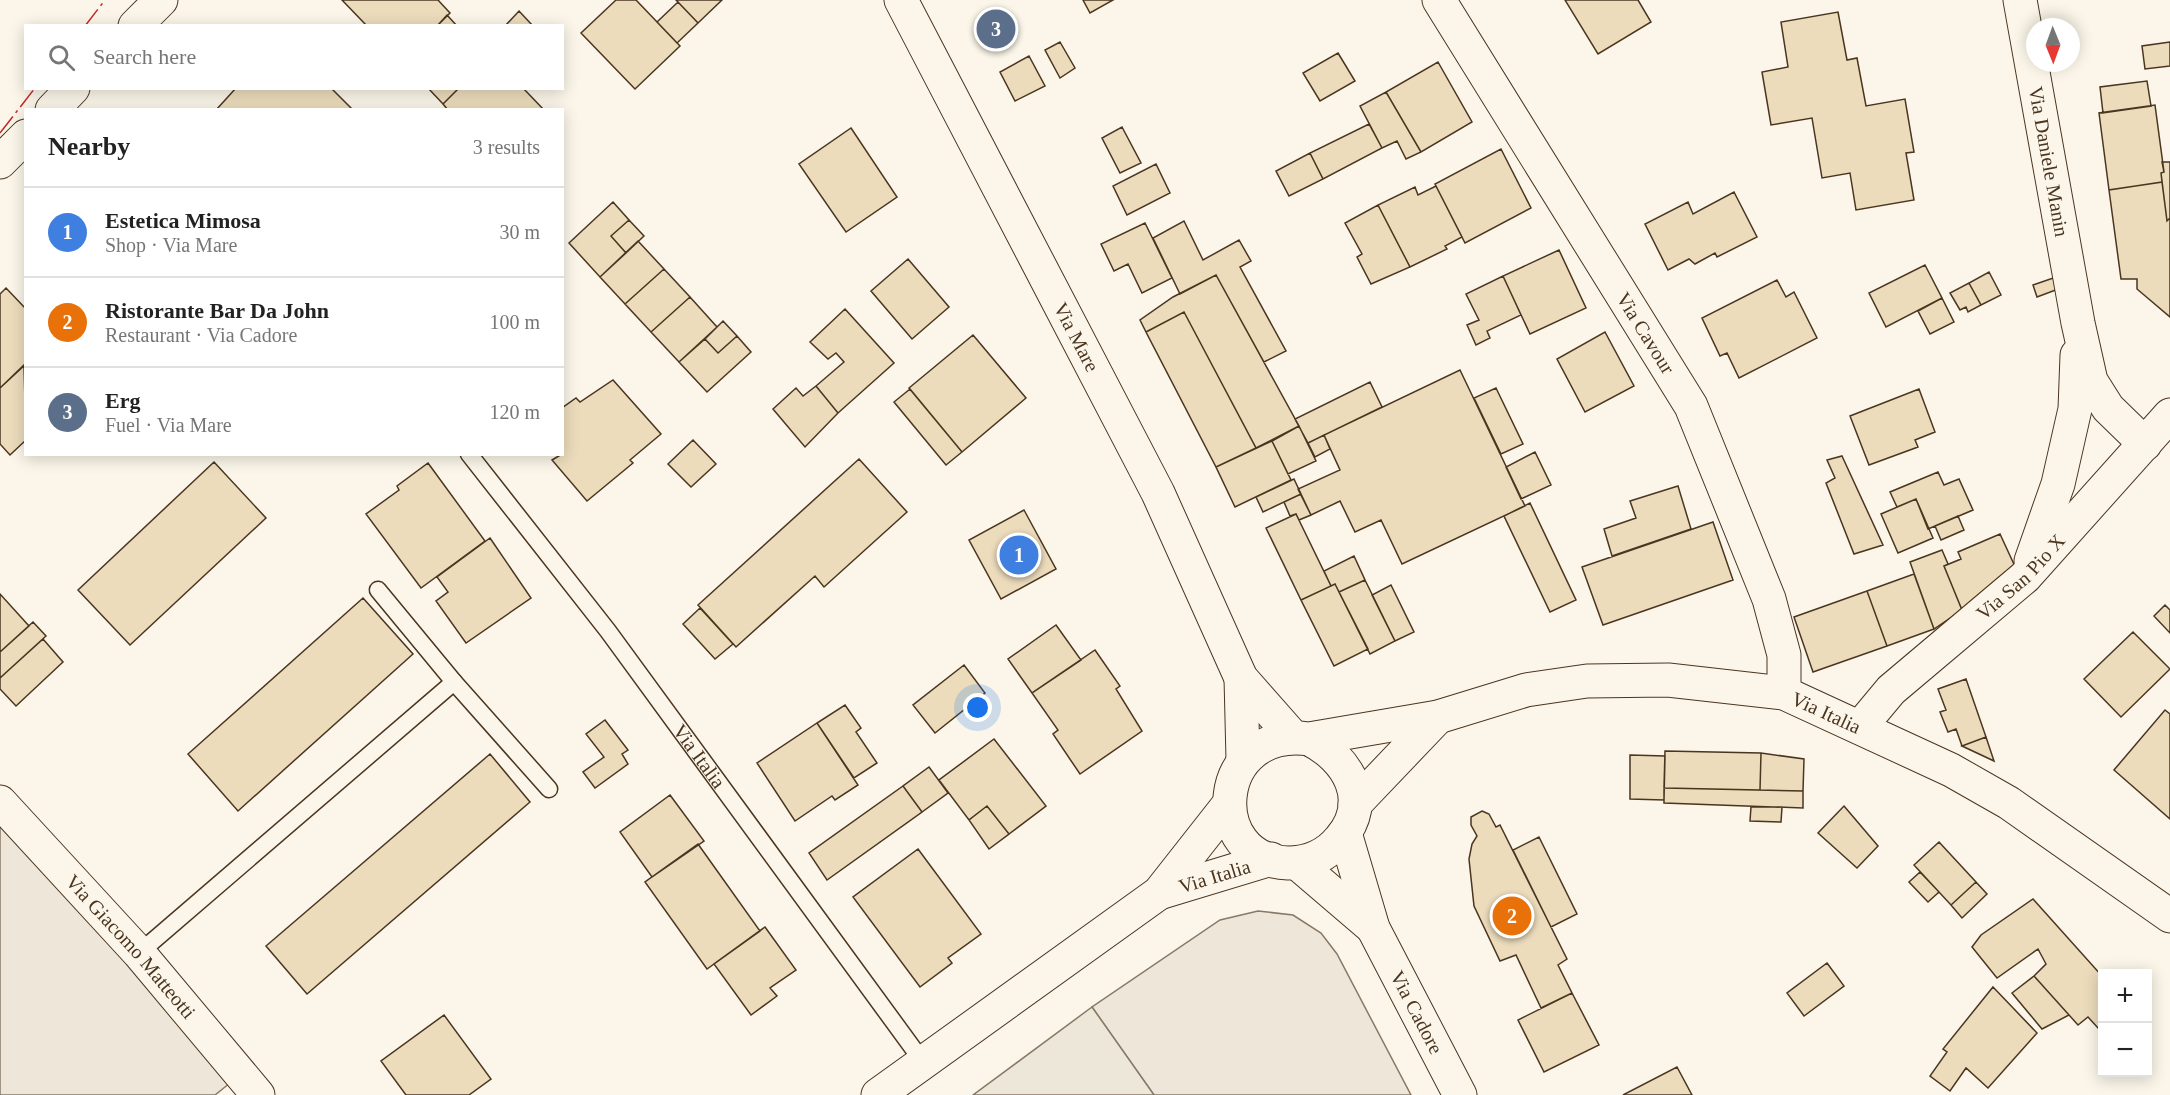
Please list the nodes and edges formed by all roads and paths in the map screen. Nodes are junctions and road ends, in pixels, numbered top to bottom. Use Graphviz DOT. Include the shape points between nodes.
graph roads {
  1 [pos="161,0"];
  2 [pos="901,0"];
  3 [pos="1439,0"];
  4 [pos="2020,0"];
  5 [pos="137,24"];
  6 [pos="71,90"];
  7 [pos="54,108"];
  8 [pos="24,138"];
  9 [pos="0,162"];
  10 [pos="2078,323"];
  11 [pos="2074,409"];
  12 [pos="2170,415"];
  13 [pos="2145,444"];
  14 [pos="471,456"];
  15 [pos="2109,482"];
  16 [pos="2025,577"];
  17 [pos="378,590"];
  18 [pos="1241,678"];
  19 [pos="454,682"];
  20 [pos="1784,693"];
  21 [pos="1438,717"];
  22 [pos="1861,726"];
  23 [pos="1301,738"];
  24 [pos="1243,760"];
  25 [pos="549,789"];
  26 [pos="0,802"];
  27 [pos="1229,804"];
  28 [pos="1350,818"];
  29 [pos="1284,861"];
  30 [pos="1159,893"];
  31 [pos="2170,916"];
  32 [pos="1373,928"];
  33 [pos="139,953"];
  34 [pos="923,1062"];
  35 [pos="258,1095"];
  36 [pos="878,1095"];
  37 [pos="1460,1095"];
  1 -- 5 [label="street"];
  2 -- 18 [label="street, Via Mare" via="1158,493"];
  3 -- 20 [label="street, Via Cavour" via="1691,406 1769,599 1784,655"];
  4 -- 10 [label="street, Via Daniele Manin"];
  6 -- 7 [label="street"];
  8 -- 9 [label="street"];
  10 -- 11 [label="street, Via Daniele Manin"];
  10 -- 13 [label="street, Via Daniele Manin" via="2091,381 2108,408"];
  11 -- 15 [label="street" via="2077,452 2083,467"];
  11 -- 16 [label="street, Via Daniele Manin" via="2058,484"];
  12 -- 13 [label="street, Via San Pio X"];
  13 -- 15 [label="street, Via San Pio X"];
  14 -- 34 [label="lane, Via Italia" via="608,631"];
  15 -- 16 [label="street, Via San Pio X"];
  16 -- 22 [label="street, Via San Pio X" via="1891,690"];
  17 -- 19 [label="lane"];
  18 -- 23 [label="street, Via Mare"];
  18 -- 24 [label="street, Via Mare"];
  19 -- 25 [label="lane"];
  19 -- 33 [label="lane"];
  20 -- 21 [label="street, Via Italia" via="1668,680 1587,681 1526,690"];
  20 -- 22 [label="street, Via Italia"];
  21 -- 23 [label="street, Via Italia"];
  21 -- 28 [label="street, Via Italia"];
  22 -- 31 [label="street, Via Italia" via="2009,803"];
  23 -- 24 [label="street" via="1274,740"];
  23 -- 28 [label="street, Via Cadore" via="1328,748 1343,763 1352,782"];
  24 -- 27 [label="street" via="1230,788"];
  26 -- 33 [label="street, Via Giacomo Matteotti"];
  27 -- 29 [label="street, Via Cadore" via="1232,822 1254,851"];
  27 -- 30 [label="street, Via Italia"];
  28 -- 29 [label="street" via="1333,848 1316,858"];
  28 -- 32 [label="street, Via Cadore"];
  29 -- 30 [label="street, Via Italia"];
  29 -- 32 [label="street, Via Cadore"];
  30 -- 34 [label="street, Via Italia"];
  32 -- 37 [label="street, Via Cadore"];
  33 -- 35 [label="street, Via Giacomo Matteotti"];
  34 -- 36 [label="street, Via Italia"];
}
